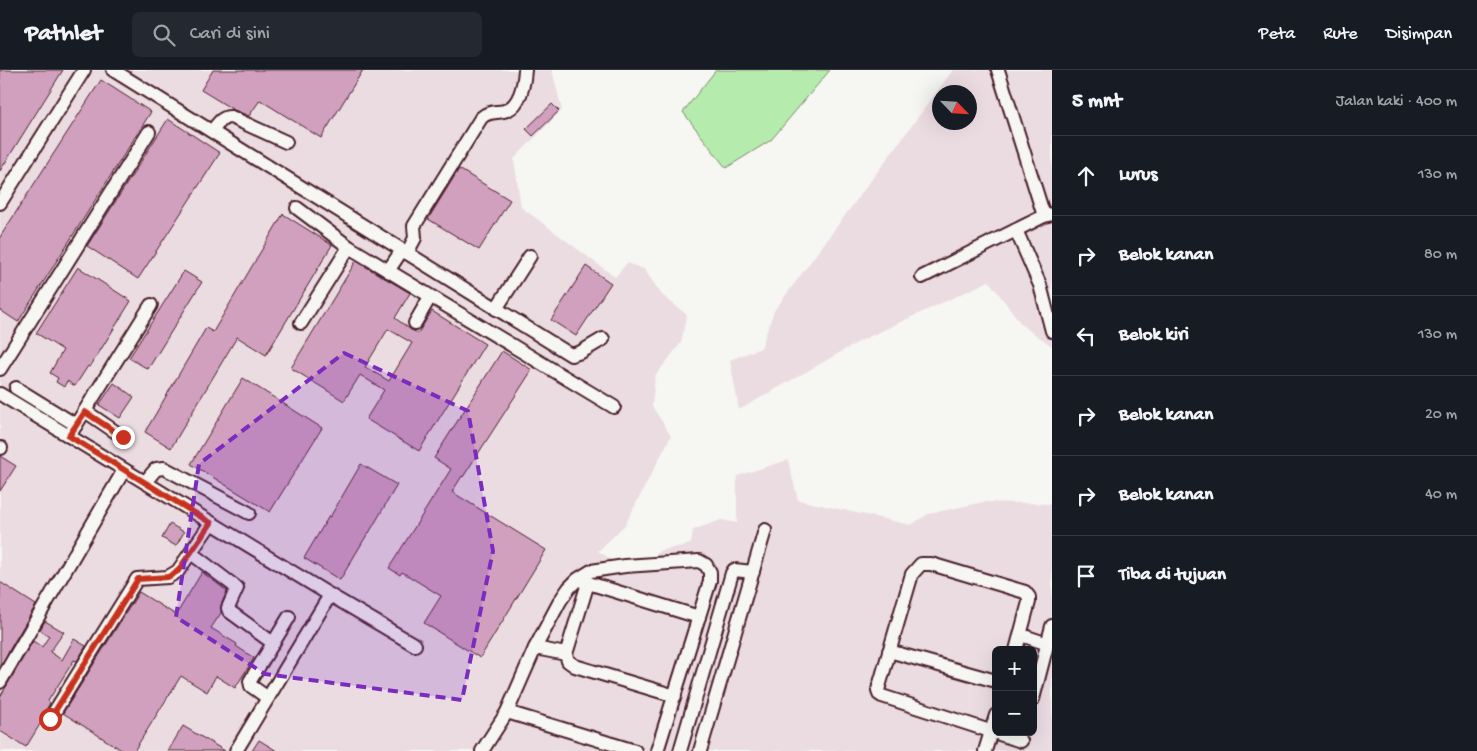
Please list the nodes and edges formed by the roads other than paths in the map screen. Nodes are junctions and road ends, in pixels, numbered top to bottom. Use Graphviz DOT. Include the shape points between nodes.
graph roads {
  1 [pos="84,70"];
  2 [pos="113,70"];
  3 [pos="525,70"];
  4 [pos="998,70"];
  5 [pos="212,131"];
  6 [pos="149,132"];
  7 [pos="286,142"];
  8 [pos="0,203"];
  9 [pos="297,208"];
  10 [pos="1048,215"];
  11 [pos="1016,230"];
  12 [pos="349,248"];
  13 [pos="404,251"];
  14 [pos="530,256"];
  15 [pos="388,272"];
  16 [pos="922,277"];
  17 [pos="430,297"];
  18 [pos="151,305"];
  19 [pos="496,309"];
  20 [pos="301,323"];
  21 [pos="415,323"];
  22 [pos="1052,330"];
  23 [pos="604,339"];
  24 [pos="0,369"];
  25 [pos="16,388"];
  26 [pos="0,394"];
  27 [pos="614,407"];
  28 [pos="85,412"];
  29 [pos="73,431"];
  30 [pos="123,437"];
  31 [pos="124,470"];
  32 [pos="145,482"];
  33 [pos="249,513"];
  34 [pos="211,523"];
  35 [pos="765,530"];
  36 [pos="191,553"];
  37 [pos="753,572"];
  38 [pos="583,581"];
  39 [pos="330,595"];
  40 [pos="289,617"];
  41 [pos="699,618"];
  42 [pos="1052,626"];
  43 [pos="1021,635"];
  44 [pos="273,643"];
  45 [pos="1048,644"];
  46 [pos="415,645"];
  47 [pos="1017,646"];
  48 [pos="535,648"];
  49 [pos="889,652"];
  50 [pos="566,654"];
  51 [pos="1047,668"];
  52 [pos="992,680"];
  53 [pos="0,682"];
  54 [pos="1037,691"];
  55 [pos="675,696"];
  56 [pos="268,698"];
  57 [pos="507,712"];
  58 [pos="50,719"];
  59 [pos="992,728"];
  60 [pos="991,731"];
  61 [pos="1021,741"];
  62 [pos="236,751"];
  63 [pos="482,751"];
  64 [pos="635,751"];
  65 [pos="658,751"];
  66 [pos="680,751"];
  67 [pos="700,751"];
  68 [pos="985,751"];
  1 -- 8 [label="street"];
  2 -- 5 [label="street"];
  3 -- 13 [label="street" via="522,91 511,108 490,112 481,118 414,226 415,238"];
  4 -- 10 [label="street"];
  5 -- 7 [label="street" via="227,116"];
  5 -- 13 [label="street"];
  6 -- 24 [label="street"];
  9 -- 12 [label="street"];
  10 -- 11 [label="street"];
  11 -- 16 [label="street"];
  11 -- 22 [label="street" via="1040,285"];
  12 -- 15 [label="street"];
  12 -- 20 [label="street"];
  13 -- 15 [label="street"];
  13 -- 19 [label="street"];
  14 -- 19 [label="street"];
  15 -- 17 [label="street"];
  17 -- 21 [label="street"];
  17 -- 27 [label="street"];
  18 -- 28 [label="street"];
  19 -- 23 [label="street" via="571,355"];
  25 -- 29 [label="street"];
  26 -- 29 [label="street"];
  28 -- 29 [label="street"];
  28 -- 30 [label="street"];
  29 -- 31 [label="street"];
  31 -- 32 [label="street"];
  31 -- 53 [label="street"];
  32 -- 33 [label="street" via="156,469 164,468"];
  32 -- 34 [label="street"];
  34 -- 36 [label="street"];
  34 -- 39 [label="street"];
  35 -- 37 [label="street"];
  36 -- 44 [label="street" via="237,588 229,611"];
  36 -- 58 [label="street" via="178,571 168,577 138,579"];
  37 -- 66 [label="street" via="734,570 732,573"];
  37 -- 67 [label="street"];
  38 -- 41 [label="street"];
  38 -- 41 [label="street" via="592,571 699,561 710,572 710,581"];
  38 -- 48 [label="street" via="569,588"];
  38 -- 50 [label="street"];
  39 -- 46 [label="street"];
  39 -- 56 [label="street"];
  40 -- 44 [label="street"];
  41 -- 55 [label="street"];
  42 -- 45 [label="street"];
  43 -- 45 [label="street"];
  43 -- 47 [label="street"];
  43 -- 49 [label="street" via="1030,602 1025,592 931,564 921,564 912,574"];
  44 -- 56 [label="street" via="250,681 251,686"];
  45 -- 51 [label="street"];
  48 -- 50 [label="street"];
  48 -- 57 [label="street"];
  49 -- 52 [label="street"];
  49 -- 60 [label="street" via="878,686 879,694"];
  50 -- 55 [label="street" via="568,661 575,666"];
  51 -- 54 [label="street"];
  55 -- 65 [label="street"];
  56 -- 62 [label="street"];
  57 -- 63 [label="street"];
  57 -- 64 [label="street"];
  59 -- 60 [label="street"];
  60 -- 61 [label="street"];
  60 -- 68 [label="street"];
}
